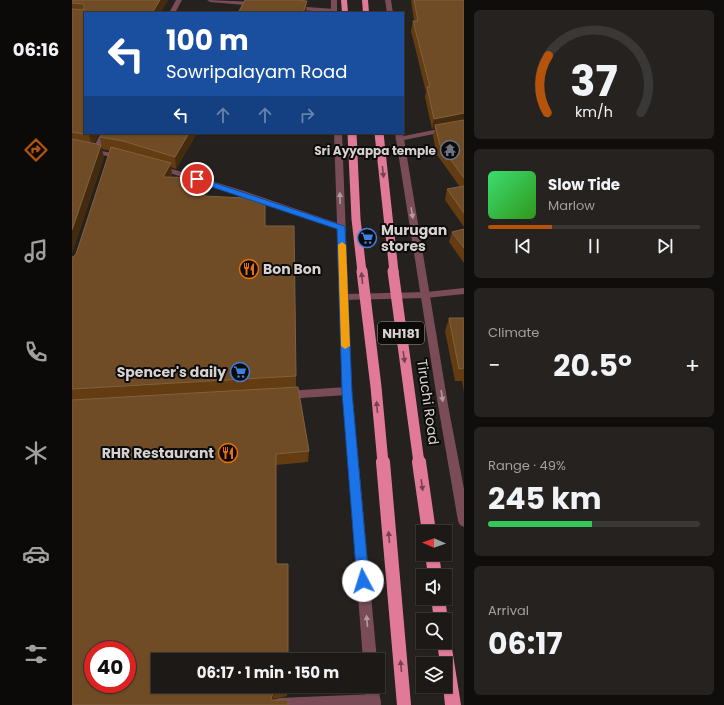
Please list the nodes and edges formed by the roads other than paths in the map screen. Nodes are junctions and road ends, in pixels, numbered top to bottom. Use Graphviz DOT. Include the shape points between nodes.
graph roads {
  1 [pos="180,0"];
  2 [pos="210,0"];
  3 [pos="334,0"];
  4 [pos="344,0"];
  5 [pos="365,0"];
  6 [pos="388,0"];
  7 [pos="264,5"];
  8 [pos="288,7"];
  9 [pos="173,12"];
  10 [pos="334,12"];
  11 [pos="345,12"];
  12 [pos="366,12"];
  13 [pos="390,12"];
  14 [pos="464,126"];
  15 [pos="104,134"];
  16 [pos="338,134"];
  17 [pos="352,134"];
  18 [pos="379,134"];
  19 [pos="399,136"];
  20 [pos="72,147"];
  21 [pos="95,152"];
  22 [pos="130,159"];
  23 [pos="152,166"];
  24 [pos="341,227"];
  25 [pos="464,291"];
  26 [pos="426,295"];
  27 [pos="344,297"];
  28 [pos="347,392"];
  29 [pos="276,395"];
  30 [pos="464,520"];
  31 [pos="428,525"];
  32 [pos="445,649"];
  33 [pos="369,653"];
  34 [pos="373,693"];
  35 [pos="374,703"];
  36 [pos="279,705"];
  37 [pos="404,705"];
  38 [pos="453,705"];
  1 -- 9 [label="street"];
  2 -- 7 [label="street"];
  3 -- 10 [label="street"];
  4 -- 11 [label="highway"];
  5 -- 12 [label="highway"];
  6 -- 13 [label="street"];
  8 -- 10 [label="street"];
  14 -- 19 [label="street"];
  15 -- 21 [label="street"];
  24 -- 16 [label="street, one-way"];
  37 -- 17 [label="highway, NH181, one-way, bridge" via="376,387 356,219"];
  18 -- 31 [label="highway, Tiruchi Road / NH181, one-way, bridge" via="396,295"];
  19 -- 26 [label="street, one-way"];
  20 -- 21 [label="street"];
  21 -- 22 [label="street" via="109,158"];
  23 -- 24 [label="street"];
  24 -- 27 [label="street"];
  25 -- 26 [label="street"];
  26 -- 27 [label="street"];
  26 -- 30 [label="street, one-way"];
  27 -- 28 [label="street"];
  28 -- 29 [label="street"];
  33 -- 28 [label="street, one-way"];
  32 -- 38 [label="highway"];
  34 -- 35 [label="street"];
  35 -- 36 [label="street"];
}
